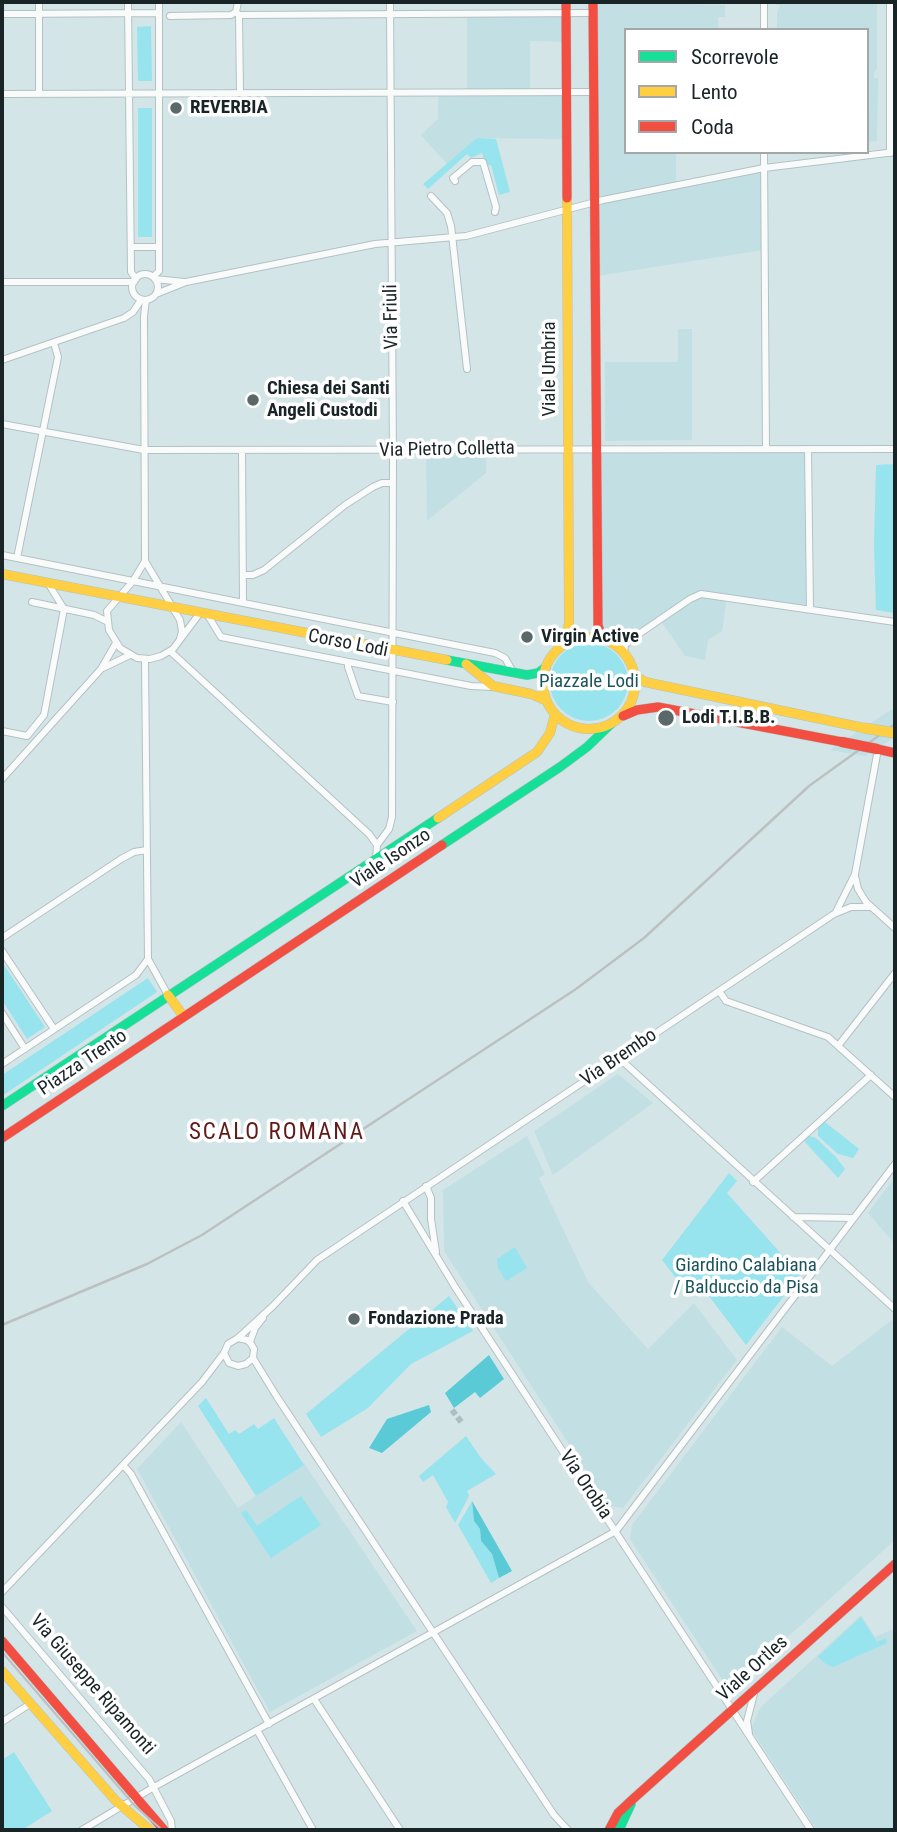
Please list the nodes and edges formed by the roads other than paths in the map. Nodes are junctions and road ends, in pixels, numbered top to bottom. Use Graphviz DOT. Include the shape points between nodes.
graph roads {
  1 [pos="39,2"];
  2 [pos="128,2"];
  3 [pos="159,2"];
  4 [pos="238,2"];
  5 [pos="390,2"];
  6 [pos="566,2"];
  7 [pos="593,2"];
  8 [pos="764,2"];
  9 [pos="890,2"];
  10 [pos="129,13"];
  11 [pos="159,13"];
  12 [pos="237,13"];
  13 [pos="390,13"];
  14 [pos="566,13"];
  15 [pos="593,13"];
  16 [pos="2,14"];
  17 [pos="39,14"];
  18 [pos="170,16"];
  19 [pos="764,28"];
  20 [pos="566,92"];
  21 [pos="593,92"];
  22 [pos="39,93"];
  23 [pos="130,93"];
  24 [pos="159,93"];
  25 [pos="240,93"];
  26 [pos="390,93"];
  27 [pos="2,94"];
  28 [pos="893,152"];
  29 [pos="764,154"];
  30 [pos="764,168"];
  31 [pos="455,181"];
  32 [pos="431,196"];
  33 [pos="594,203"];
  34 [pos="567,211"];
  35 [pos="495,212"];
  36 [pos="454,238"];
  37 [pos="391,243"];
  38 [pos="131,247"];
  39 [pos="159,247"];
  40 [pos="154,278"];
  41 [pos="135,280"];
  42 [pos="2,282"];
  43 [pos="186,282"];
  44 [pos="156,294"];
  45 [pos="144,300"];
  46 [pos="54,343"];
  47 [pos="2,360"];
  48 [pos="467,369"];
  49 [pos="2,424"];
  50 [pos="43,432"];
  51 [pos="766,449"];
  52 [pos="808,449"];
  53 [pos="895,449"];
  54 [pos="144,450"];
  55 [pos="393,450"];
  56 [pos="568,450"];
  57 [pos="598,450"];
  58 [pos="242,452"];
  59 [pos="392,483"];
  60 [pos="2,555"];
  61 [pos="17,558"];
  62 [pos="145,561"];
  63 [pos="2,574"];
  64 [pos="243,575"];
  65 [pos="133,581"];
  66 [pos="48,583"];
  67 [pos="158,586"];
  68 [pos="118,597"];
  69 [pos="32,602"];
  70 [pos="243,603"];
  71 [pos="172,607"];
  72 [pos="64,609"];
  73 [pos="810,609"];
  74 [pos="204,613"];
  75 [pos="106,621"];
  76 [pos="895,622"];
  77 [pos="393,633"];
  78 [pos="180,639"];
  79 [pos="602,639"];
  80 [pos="116,643"];
  81 [pos="564,645"];
  82 [pos="393,649"];
  83 [pos="170,651"];
  84 [pos="624,653"];
  85 [pos="130,655"];
  86 [pos="145,660"];
  87 [pos="348,662"];
  88 [pos="465,663"];
  89 [pos="546,667"];
  90 [pos="102,669"];
  91 [pos="393,671"];
  92 [pos="513,672"];
  93 [pos="634,675"];
  94 [pos="496,687"];
  95 [pos="547,701"];
  96 [pos="393,702"];
  97 [pos="46,706"];
  98 [pos="555,714"];
  99 [pos="58,717"];
  100 [pos="615,720"];
  101 [pos="2,731"];
  102 [pos="895,733"];
  103 [pos="877,749"];
  104 [pos="895,752"];
  105 [pos="2,779"];
  106 [pos="377,845"];
  107 [pos="147,850"];
  108 [pos="376,858"];
  109 [pos="855,874"];
  110 [pos="870,907"];
  111 [pos="834,914"];
  112 [pos="895,927"];
  113 [pos="2,938"];
  114 [pos="2,951"];
  115 [pos="148,959"];
  116 [pos="895,973"];
  117 [pos="136,975"];
  118 [pos="161,984"];
  119 [pos="719,991"];
  120 [pos="169,995"];
  121 [pos="2,1013"];
  122 [pos="184,1017"];
  123 [pos="54,1029"];
  124 [pos="838,1046"];
  125 [pos="24,1049"];
  126 [pos="619,1058"];
  127 [pos="2,1064"];
  128 [pos="871,1075"];
  129 [pos="895,1097"];
  130 [pos="2,1106"];
  131 [pos="2,1138"];
  132 [pos="895,1164"];
  133 [pos="753,1182"];
  134 [pos="426,1186"];
  135 [pos="403,1201"];
  136 [pos="793,1217"];
  137 [pos="854,1218"];
  138 [pos="415,1219"];
  139 [pos="431,1219"];
  140 [pos="829,1250"];
  141 [pos="437,1260"];
  142 [pos="273,1306"];
  143 [pos="895,1308"];
  144 [pos="238,1338"];
  145 [pos="250,1342"];
  146 [pos="225,1353"];
  147 [pos="253,1358"];
  148 [pos="229,1363"];
  149 [pos="246,1364"];
  150 [pos="265,1377"];
  151 [pos="202,1382"];
  152 [pos="123,1465"];
  153 [pos="616,1531"];
  154 [pos="895,1564"];
  155 [pos="2,1592"];
  156 [pos="2,1607"];
  157 [pos="433,1633"];
  158 [pos="2,1641"];
  159 [pos="2,1671"];
  160 [pos="755,1690"];
  161 [pos="314,1699"];
  162 [pos="30,1704"];
  163 [pos="733,1710"];
  164 [pos="2,1722"];
  165 [pos="269,1724"];
  166 [pos="257,1730"];
  167 [pos="750,1736"];
  168 [pos="154,1787"];
  169 [pos="137,1797"];
  170 [pos="633,1799"];
  171 [pos="122,1806"];
  172 [pos="554,1815"];
  173 [pos="82,1830"];
  174 [pos="150,1830"];
  175 [pos="164,1830"];
  176 [pos="172,1830"];
  177 [pos="313,1830"];
  178 [pos="400,1830"];
  179 [pos="561,1830"];
  180 [pos="568,1830"];
  181 [pos="609,1830"];
  182 [pos="619,1830"];
  183 [pos="811,1830"];
  1 -- 17 [label="street"];
  2 -- 10 [label="street"];
  3 -- 11 [label="street"];
  4 -- 12 [label="street"];
  5 -- 13 [label="street, Via Friuli"];
  6 -- 14 [label="main road, Viale Umbria"];
  7 -- 15 [label="main road"];
  8 -- 19 [label="street"];
  9 -- 28 [label="street"];
  10 -- 11 [label="street"];
  10 -- 17 [label="street"];
  10 -- 23 [label="street"];
  11 -- 24 [label="street"];
  12 -- 13 [label="street"];
  12 -- 18 [label="street"];
  12 -- 25 [label="street"];
  13 -- 14 [label="street"];
  13 -- 26 [label="street, Via Friuli"];
  14 -- 15 [label="street"];
  14 -- 20 [label="main road, Viale Umbria"];
  15 -- 21 [label="main road"];
  16 -- 17 [label="street"];
  17 -- 22 [label="street"];
  20 -- 21 [label="street"];
  20 -- 26 [label="street"];
  20 -- 34 [label="main road, Viale Umbria"];
  21 -- 33 [label="main road"];
  22 -- 23 [label="street"];
  22 -- 27 [label="street"];
  23 -- 24 [label="street"];
  23 -- 38 [label="street"];
  24 -- 25 [label="street"];
  24 -- 39 [label="street"];
  25 -- 26 [label="street"];
  26 -- 37 [label="street, Via Friuli"];
  28 -- 30 [label="street"];
  29 -- 30 [label="street"];
  30 -- 33 [label="street"];
  30 -- 51 [label="street"];
  31 -- 35 [label="street" via="472,162 482,159"];
  32 -- 36 [label="street" via="449,218"];
  33 -- 34 [label="street"];
  33 -- 57 [label="main road"];
  34 -- 36 [label="street"];
  34 -- 56 [label="main road, Viale Umbria"];
  36 -- 37 [label="street"];
  36 -- 48 [label="street"];
  37 -- 43 [label="street"];
  37 -- 55 [label="street, Via Friuli"];
  38 -- 39 [label="street"];
  38 -- 41 [label="street"];
  39 -- 40 [label="street" via="159,271"];
  40 -- 41 [label="street" via="144,275"];
  40 -- 43 [label="street"];
  40 -- 44 [label="street"];
  41 -- 42 [label="street"];
  41 -- 45 [label="street" via="135,295"];
  43 -- 44 [label="street"];
  44 -- 45 [label="street"];
  45 -- 46 [label="street" via="124,318"];
  45 -- 54 [label="street"];
  46 -- 47 [label="street"];
  46 -- 50 [label="street" via="58,357"];
  49 -- 50 [label="street, Via Pietro Colletta"];
  50 -- 54 [label="street, Via Pietro Colletta"];
  50 -- 61 [label="street"];
  51 -- 52 [label="street, Via Pietro Colletta"];
  51 -- 57 [label="street, Via Pietro Colletta"];
  52 -- 53 [label="street, Via Pietro Colletta"];
  52 -- 73 [label="street"];
  54 -- 58 [label="street, Via Pietro Colletta"];
  54 -- 62 [label="street"];
  55 -- 56 [label="street, Via Pietro Colletta"];
  55 -- 58 [label="street, Via Pietro Colletta"];
  55 -- 59 [label="street, Via Friuli"];
  56 -- 57 [label="street, Via Pietro Colletta"];
  56 -- 81 [label="main road, Viale Umbria" via="569,623"];
  57 -- 79 [label="main road" via="598,625"];
  58 -- 64 [label="street"];
  59 -- 64 [label="street" via="373,487 345,505 264,570"];
  59 -- 77 [label="street, Via Friuli"];
  60 -- 61 [label="street, Corso Lodi"];
  61 -- 65 [label="street, Corso Lodi"];
  62 -- 65 [label="street"];
  62 -- 67 [label="street"];
  63 -- 66 [label="main road, Corso Lodi"];
  64 -- 70 [label="street"];
  65 -- 67 [label="street, Corso Lodi"];
  65 -- 68 [label="street"];
  66 -- 68 [label="main road, Corso Lodi"];
  66 -- 72 [label="street"];
  67 -- 70 [label="street, Corso Lodi"];
  67 -- 71 [label="street"];
  68 -- 71 [label="main road, Corso Lodi"];
  68 -- 75 [label="street" via="109,606"];
  69 -- 72 [label="street"];
  70 -- 77 [label="street, Corso Lodi"];
  71 -- 74 [label="main road, Corso Lodi"];
  71 -- 78 [label="street" via="181,624"];
  72 -- 75 [label="street"];
  72 -- 97 [label="street"];
  73 -- 76 [label="street"];
  73 -- 84 [label="street" via="701,594 631,640"];
  74 -- 78 [label="street"];
  74 -- 82 [label="main road, Corso Lodi"];
  74 -- 87 [label="street, Corso Lodi" via="221,637"];
  75 -- 80 [label="street"];
  77 -- 82 [label="street, Via Friuli"];
  77 -- 92 [label="street, Corso Lodi" via="498,654"];
  78 -- 83 [label="street"];
  79 -- 81 [label="main road" via="574,639"];
  79 -- 84 [label="main road"];
  80 -- 85 [label="street"];
  80 -- 90 [label="street"];
  81 -- 89 [label="main road"];
  82 -- 88 [label="main road, Corso Lodi"];
  82 -- 91 [label="street, Via Friuli"];
  83 -- 86 [label="street"];
  83 -- 106 [label="street"];
  84 -- 93 [label="main road"];
  85 -- 86 [label="street"];
  85 -- 90 [label="street"];
  86 -- 107 [label="street"];
  87 -- 91 [label="street, Corso Lodi"];
  87 -- 96 [label="street" via="358,695"];
  88 -- 92 [label="main road, Corso Lodi"];
  88 -- 94 [label="main road, Corso Lodi"];
  89 -- 92 [label="main road, Corso Lodi" via="533,675"];
  89 -- 95 [label="main road"];
  90 -- 99 [label="street"];
  91 -- 94 [label="street, Corso Lodi"];
  91 -- 96 [label="street, Via Friuli"];
  93 -- 100 [label="main road" via="632,700"];
  93 -- 102 [label="main road, bridge" via="645,682"];
  94 -- 95 [label="main road, Corso Lodi"];
  95 -- 98 [label="main road"];
  96 -- 106 [label="street, Via Friuli" via="391,822"];
  97 -- 99 [label="street"];
  97 -- 101 [label="street" via="29,734"];
  98 -- 100 [label="main road" via="581,728 594,729"];
  98 -- 108 [label="main road, Viale Isonzo" via="553,728 537,752"];
  99 -- 105 [label="street"];
  100 -- 103 [label="main road, bridge" via="658,706"];
  100 -- 122 [label="main road, Viale Isonzo" via="560,767"];
  103 -- 104 [label="main road"];
  103 -- 109 [label="street, Via Brembo"];
  106 -- 108 [label="street"];
  107 -- 113 [label="street" via="121,859"];
  107 -- 115 [label="street"];
  108 -- 120 [label="main road, Viale Isonzo"];
  109 -- 110 [label="street"];
  109 -- 111 [label="street, Via Brembo"];
  110 -- 111 [label="street, Via Brembo" via="851,907"];
  110 -- 112 [label="street"];
  111 -- 119 [label="street, Via Brembo"];
  114 -- 123 [label="street"];
  115 -- 117 [label="street"];
  115 -- 118 [label="street"];
  116 -- 124 [label="street"];
  117 -- 118 [label="street" via="148,975"];
  117 -- 123 [label="street"];
  118 -- 120 [label="street"];
  119 -- 124 [label="street" via="726,1001 828,1037"];
  119 -- 126 [label="street, Via Brembo"];
  120 -- 122 [label="main road"];
  120 -- 130 [label="main road, Piazza Trento"];
  121 -- 125 [label="street"];
  122 -- 131 [label="main road, Piazza Trento"];
  123 -- 125 [label="street"];
  124 -- 128 [label="street"];
  125 -- 127 [label="street"];
  126 -- 133 [label="street"];
  126 -- 134 [label="street, Via Brembo"];
  128 -- 129 [label="street"];
  128 -- 133 [label="street"];
  132 -- 137 [label="street"];
  133 -- 136 [label="street"];
  134 -- 135 [label="street, Via Brembo"];
  134 -- 139 [label="street"];
  135 -- 138 [label="street, Via Orobia"];
  135 -- 142 [label="street, Via Brembo" via="317,1260"];
  136 -- 137 [label="street"];
  136 -- 140 [label="street"];
  137 -- 140 [label="street"];
  138 -- 139 [label="street"];
  138 -- 141 [label="street, Via Orobia"];
  139 -- 141 [label="street"];
  140 -- 143 [label="street"];
  140 -- 153 [label="street"];
  141 -- 153 [label="street, Via Orobia"];
  142 -- 144 [label="street"];
  142 -- 145 [label="street"];
  144 -- 145 [label="street"];
  144 -- 146 [label="street" via="229,1342"];
  145 -- 147 [label="street"];
  146 -- 148 [label="street"];
  146 -- 151 [label="street"];
  147 -- 149 [label="street"];
  147 -- 150 [label="street"];
  148 -- 149 [label="street"];
  148 -- 151 [label="street"];
  149 -- 150 [label="street"];
  150 -- 157 [label="street"];
  151 -- 152 [label="street"];
  152 -- 155 [label="street"];
  152 -- 165 [label="street"];
  153 -- 157 [label="street"];
  153 -- 163 [label="street, Via Orobia"];
  154 -- 160 [label="main road, Viale Ortles"];
  156 -- 168 [label="street, Via Giuseppe Ripamonti"];
  157 -- 161 [label="street"];
  157 -- 172 [label="street"];
  158 -- 169 [label="main road, Via Giuseppe Ripamonti"];
  159 -- 162 [label="main road"];
  160 -- 163 [label="main road, Viale Ortles"];
  160 -- 167 [label="street" via="747,1721"];
  161 -- 165 [label="street"];
  161 -- 178 [label="street"];
  162 -- 164 [label="street"];
  162 -- 171 [label="main road"];
  163 -- 167 [label="street, Via Orobia"];
  163 -- 170 [label="main road, Viale Ortles"];
  165 -- 166 [label="street"];
  166 -- 168 [label="street"];
  166 -- 177 [label="street"];
  167 -- 183 [label="street, Via Orobia"];
  168 -- 169 [label="street"];
  168 -- 176 [label="street, Via Giuseppe Ripamonti"];
  169 -- 171 [label="street"];
  169 -- 175 [label="main road, Via Giuseppe Ripamonti"];
  170 -- 181 [label="main road, Viale Ortles"];
  170 -- 182 [label="main road, Viale Ortles"];
  171 -- 173 [label="street"];
  171 -- 174 [label="main road"];
  172 -- 179 [label="street"];
  172 -- 180 [label="street"];
}
